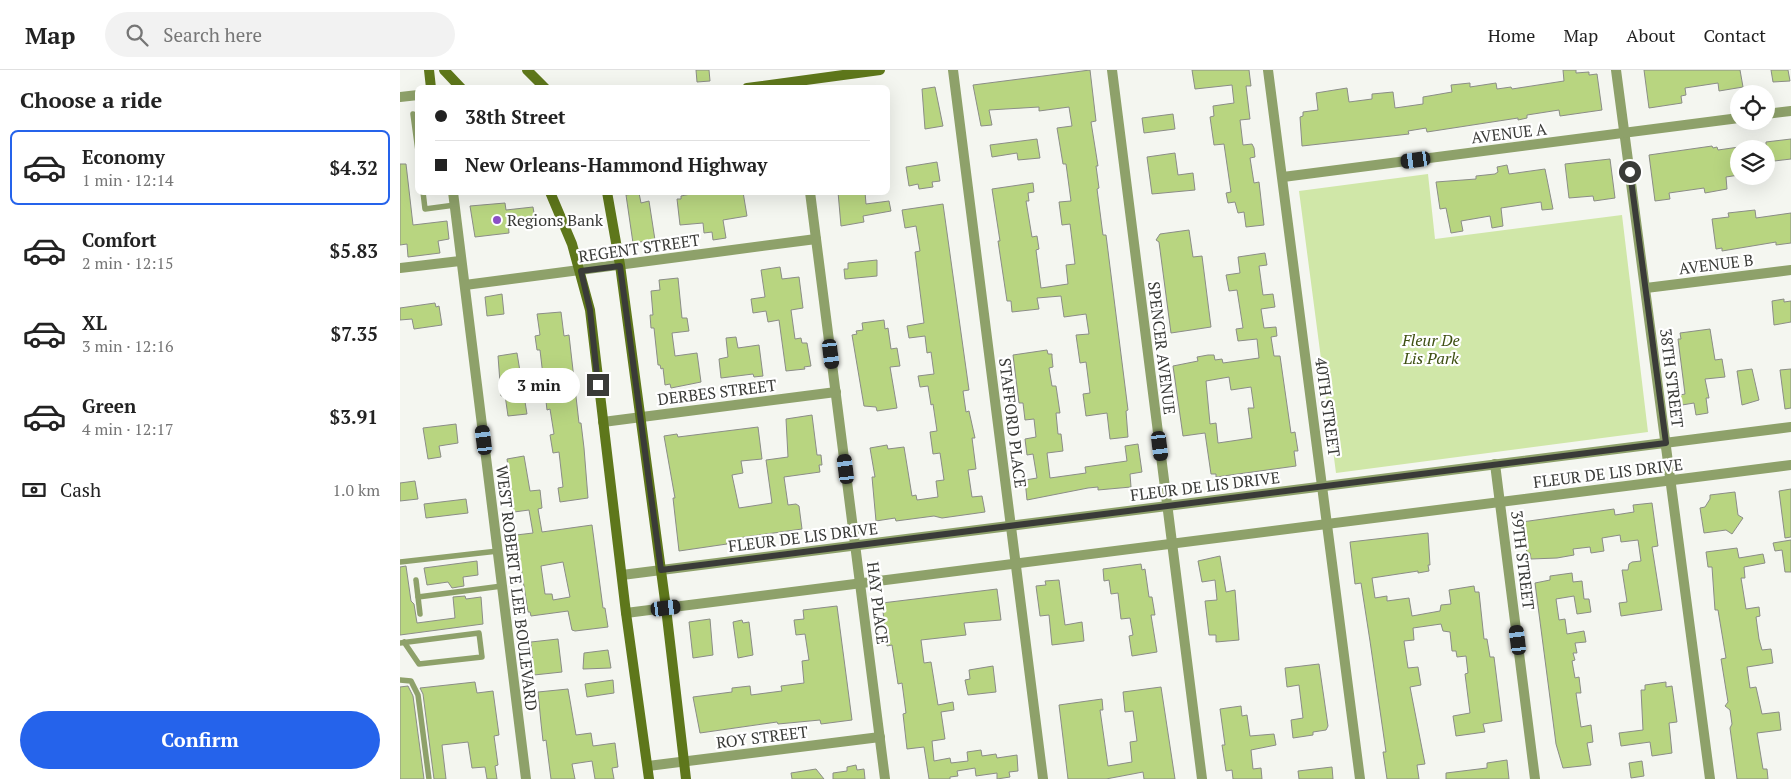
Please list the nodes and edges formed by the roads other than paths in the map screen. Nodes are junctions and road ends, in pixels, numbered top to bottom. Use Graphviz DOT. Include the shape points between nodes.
graph roads {
  1 [pos="429,70"];
  2 [pos="444,70"];
  3 [pos="527,70"];
  4 [pos="880,70"];
  5 [pos="954,70"];
  6 [pos="1112,70"];
  7 [pos="1268,70"];
  8 [pos="1616,70"];
  9 [pos="852,72"];
  10 [pos="431,85"];
  11 [pos="458,85"];
  12 [pos="542,85"];
  13 [pos="796,85"];
  14 [pos="415,95"];
  15 [pos="400,97"];
  16 [pos="1791,111"];
  17 [pos="1775,113"];
  18 [pos="413,114"];
  19 [pos="415,119"];
  20 [pos="1730,119"];
  21 [pos="1624,133"];
  22 [pos="1283,177"];
  23 [pos="423,195"];
  24 [pos="453,195"];
  25 [pos="551,195"];
  26 [pos="608,195"];
  27 [pos="810,195"];
  28 [pos="455,205"];
  29 [pos="816,239"];
  30 [pos="460,261"];
  31 [pos="620,266"];
  32 [pos="400,268"];
  33 [pos="1791,270"];
  34 [pos="581,271"];
  35 [pos="465,285"];
  36 [pos="1646,288"];
  37 [pos="836,392"];
  38 [pos="641,417"];
  39 [pos="603,422"];
  40 [pos="1791,427"];
  41 [pos="1666,443"];
  42 [pos="1495,464"];
  43 [pos="1791,465"];
  44 [pos="1670,481"];
  45 [pos="1324,486"];
  46 [pos="1500,502"];
  47 [pos="1167,506"];
  48 [pos="1328,524"];
  49 [pos="1011,525"];
  50 [pos="1172,542"];
  51 [pos="856,545"];
  52 [pos="498,551"];
  53 [pos="400,562"];
  54 [pos="1016,564"];
  55 [pos="661,570"];
  56 [pos="622,575"];
  57 [pos="416,580"];
  58 [pos="860,584"];
  59 [pos="502,586"];
  60 [pos="418,596"];
  61 [pos="666,608"];
  62 [pos="626,613"];
  63 [pos="420,614"];
  64 [pos="402,642"];
  65 [pos="400,680"];
  66 [pos="880,737"];
  67 [pos="684,762"];
  68 [pos="648,766"];
  69 [pos="429,779"];
  70 [pos="526,779"];
  71 [pos="649,779"];
  72 [pos="686,779"];
  73 [pos="885,779"];
  74 [pos="1042,779"];
  75 [pos="1202,779"];
  76 [pos="1360,779"];
  77 [pos="1535,779"];
  78 [pos="1710,779"];
  1 -- 10 [label="main road"];
  2 -- 11 [label="main road"];
  3 -- 12 [label="main road"];
  4 -- 9 [label="main road"];
  5 -- 49 [label="street, STAFFORD PLACE"];
  6 -- 47 [label="street, SPENCER AVENUE"];
  7 -- 22 [label="street, 40TH STREET"];
  8 -- 21 [label="street, 38TH STREET"];
  9 -- 13 [label="main road"];
  14 -- 15 [label="street"];
  16 -- 17 [label="street"];
  18 -- 19 [label="lane"];
  20 -- 21 [label="street, AVENUE A"];
  21 -- 22 [label="street, AVENUE A"];
  21 -- 36 [label="street, 38TH STREET"];
  22 -- 45 [label="street, 40TH STREET"];
  23 -- 28 [label="lane" via="425,209"];
  24 -- 28 [label="street, WEST ROBERT E LEE BOULEVARD"];
  25 -- 34 [label="main road"];
  26 -- 31 [label="main road"];
  27 -- 29 [label="street, HAY PLACE"];
  28 -- 30 [label="street, WEST ROBERT E LEE BOULEVARD"];
  29 -- 31 [label="street, REGENT STREET"];
  29 -- 37 [label="street, HAY PLACE"];
  30 -- 32 [label="street"];
  30 -- 35 [label="street, WEST ROBERT E LEE BOULEVARD"];
  31 -- 34 [label="street, REGENT STREET"];
  31 -- 38 [label="main road"];
  33 -- 36 [label="street, AVENUE B"];
  34 -- 35 [label="street, REGENT STREET"];
  34 -- 39 [label="main road" via="590,310"];
  35 -- 52 [label="street, WEST ROBERT E LEE BOULEVARD"];
  36 -- 41 [label="street, 38TH STREET"];
  37 -- 38 [label="street, DERBES STREET"];
  37 -- 51 [label="street, HAY PLACE"];
  38 -- 39 [label="street, DERBES STREET"];
  38 -- 55 [label="main road"];
  39 -- 56 [label="main road"];
  40 -- 41 [label="street, FLEUR DE LIS DRIVE"];
  41 -- 42 [label="street, FLEUR DE LIS DRIVE"];
  41 -- 44 [label="street, 38TH STREET"];
  42 -- 45 [label="street, FLEUR DE LIS DRIVE"];
  42 -- 46 [label="street, 39TH STREET"];
  43 -- 44 [label="street, FLEUR DE LIS DRIVE"];
  44 -- 46 [label="street, FLEUR DE LIS DRIVE"];
  44 -- 78 [label="street, 38TH STREET"];
  45 -- 47 [label="street, FLEUR DE LIS DRIVE"];
  45 -- 48 [label="street, 40TH STREET"];
  46 -- 48 [label="street, FLEUR DE LIS DRIVE"];
  46 -- 77 [label="street, 39TH STREET"];
  47 -- 49 [label="street, FLEUR DE LIS DRIVE"];
  47 -- 50 [label="street, SPENCER AVENUE"];
  48 -- 50 [label="street, FLEUR DE LIS DRIVE"];
  48 -- 76 [label="street, 40TH STREET"];
  49 -- 51 [label="street, FLEUR DE LIS DRIVE"];
  49 -- 54 [label="street, STAFFORD PLACE"];
  50 -- 54 [label="street, FLEUR DE LIS DRIVE"];
  50 -- 75 [label="street, SPENCER AVENUE"];
  51 -- 55 [label="street, FLEUR DE LIS DRIVE"];
  51 -- 58 [label="street, HAY PLACE"];
  52 -- 53 [label="lane"];
  52 -- 59 [label="street, WEST ROBERT E LEE BOULEVARD"];
  54 -- 58 [label="street, FLEUR DE LIS DRIVE"];
  54 -- 74 [label="street, STAFFORD PLACE"];
  55 -- 56 [label="street, FLEUR DE LIS DRIVE"];
  55 -- 61 [label="main road"];
  56 -- 62 [label="main road"];
  57 -- 60 [label="lane"];
  58 -- 61 [label="street, FLEUR DE LIS DRIVE"];
  58 -- 66 [label="street, HAY PLACE"];
  59 -- 60 [label="lane"];
  59 -- 70 [label="street, WEST ROBERT E LEE BOULEVARD"];
  60 -- 63 [label="lane"];
  61 -- 62 [label="street, FLEUR DE LIS DRIVE"];
  61 -- 67 [label="main road"];
  62 -- 68 [label="main road"];
  64 -- 64 [label="lane" via="479,633 482,657 419,664"];
  65 -- 69 [label="lane" via="411,681 418,695"];
  66 -- 67 [label="street, ROY STREET"];
  66 -- 73 [label="street, HAY PLACE"];
  67 -- 68 [label="street, ROY STREET"];
  67 -- 72 [label="main road"];
  68 -- 71 [label="main road"];
}
